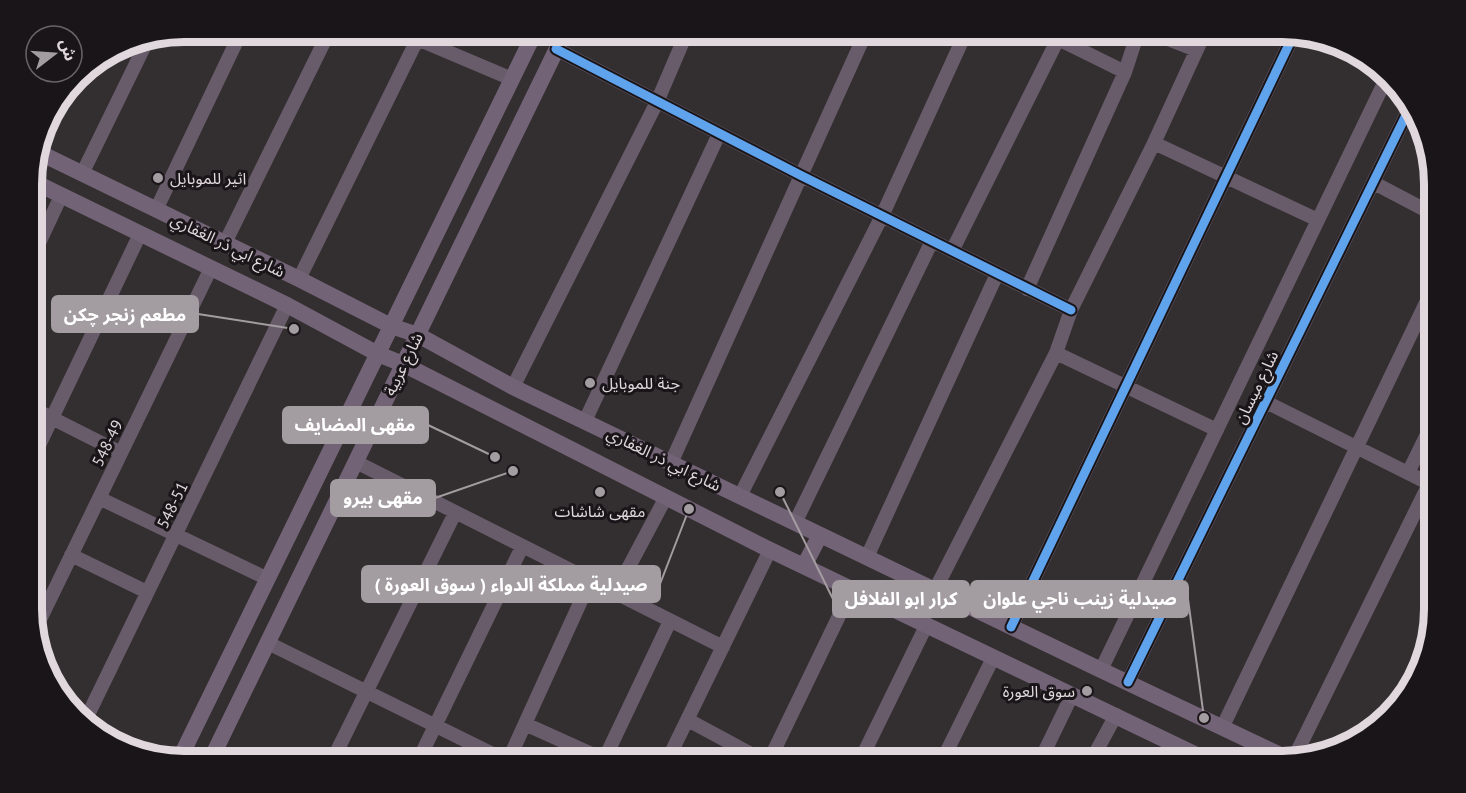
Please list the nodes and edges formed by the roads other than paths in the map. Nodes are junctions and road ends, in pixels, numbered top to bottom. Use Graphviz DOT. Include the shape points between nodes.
graph roads {
  1 [pos="236,42"];
  2 [pos="325,42"];
  3 [pos="416,42"];
  4 [pos="434,42"];
  5 [pos="530,42"];
  6 [pos="560,42"];
  7 [pos="683,42"];
  8 [pos="861,42"];
  9 [pos="961,42"];
  10 [pos="1056,42"];
  11 [pos="1064,42"];
  12 [pos="1135,42"];
  13 [pos="1176,42"];
  14 [pos="1200,42"];
  15 [pos="1290,42"];
  16 [pos="144,48"];
  17 [pos="556,49"];
  18 [pos="1196,50"];
  19 [pos="1125,72"];
  20 [pos="512,79"];
  21 [pos="1383,85"];
  22 [pos="657,102"];
  23 [pos="1406,115"];
  24 [pos="719,134"];
  25 [pos="1154,143"];
  26 [pos="45,156"];
  27 [pos="82,174"];
  28 [pos="800,176"];
  29 [pos="1225,177"];
  30 [pos="1374,183"];
  31 [pos="42,186"];
  32 [pos="61,196"];
  33 [pos="1424,209"];
  34 [pos="156,210"];
  35 [pos="882,216"];
  36 [pos="1318,220"];
  37 [pos="140,234"];
  38 [pos="42,237"];
  39 [pos="932,241"];
  40 [pos="225,243"];
  41 [pos="952,251"];
  42 [pos="211,268"];
  43 [pos="997,274"];
  44 [pos="299,279"];
  45 [pos="1027,289"];
  46 [pos="287,305"];
  47 [pos="1424,307"];
  48 [pos="1071,310"];
  49 [pos="391,326"];
  50 [pos="417,335"];
  51 [pos="1056,353"];
  52 [pos="378,354"];
  53 [pos="403,364"];
  54 [pos="1125,386"];
  55 [pos="513,387"];
  56 [pos="1266,402"];
  57 [pos="42,413"];
  58 [pos="52,418"];
  59 [pos="585,421"];
  60 [pos="1217,430"];
  61 [pos="42,440"];
  62 [pos="1424,440"];
  63 [pos="1356,448"];
  64 [pos="121,453"];
  65 [pos="356,462"];
  66 [pos="671,463"];
  67 [pos="1408,473"];
  68 [pos="1424,481"];
  69 [pos="740,496"];
  70 [pos="666,497"];
  71 [pos="99,498"];
  72 [pos="1424,501"];
  73 [pos="455,513"];
  74 [pos="795,523"];
  75 [pos="176,534"];
  76 [pos="820,534"];
  77 [pos="522,547"];
  78 [pos="770,550"];
  79 [pos="71,555"];
  80 [pos="867,557"];
  81 [pos="804,566"];
  82 [pos="268,579"];
  83 [pos="590,581"];
  84 [pos="852,589"];
  85 [pos="936,590"];
  86 [pos="147,592"];
  87 [pos="615,592"];
  88 [pos="42,615"];
  89 [pos="670,621"];
  90 [pos="927,624"];
  91 [pos="1011,627"];
  92 [pos="268,643"];
  93 [pos="723,647"];
  94 [pos="993,658"];
  95 [pos="1101,670"];
  96 [pos="1128,682"];
  97 [pos="366,693"];
  98 [pos="1072,695"];
  99 [pos="88,714"];
  100 [pos="1116,715"];
  101 [pos="688,720"];
  102 [pos="525,724"];
  103 [pos="435,726"];
  104 [pos="1223,726"];
  105 [pos="1299,750"];
  106 [pos="183,751"];
  107 [pos="215,751"];
  108 [pos="337,751"];
  109 [pos="423,751"];
  110 [pos="486,751"];
  111 [pos="512,751"];
  112 [pos="584,751"];
  113 [pos="611,751"];
  114 [pos="673,751"];
  115 [pos="745,751"];
  116 [pos="774,751"];
  117 [pos="865,751"];
  118 [pos="947,751"];
  119 [pos="1045,751"];
  120 [pos="1096,751"];
  121 [pos="1189,751"];
  122 [pos="1273,751"];
  1 -- 34 [label="street"];
  2 -- 40 [label="street"];
  3 -- 44 [label="street"];
  4 -- 20 [label="street"];
  5 -- 20 [label="main road, شارع عربية"];
  6 -- 17 [label="main road, شارع عربية"];
  7 -- 22 [label="street"];
  8 -- 28 [label="street"];
  9 -- 35 [label="street"];
  10 -- 41 [label="street"];
  11 -- 19 [label="street"];
  12 -- 19 [label="street"];
  13 -- 18 [label="street"];
  14 -- 18 [label="street"];
  15 -- 29 [label="street"];
  16 -- 27 [label="street"];
  17 -- 22 [label="street"];
  17 -- 50 [label="main road, شارع عربية"];
  18 -- 25 [label="street"];
  19 -- 45 [label="street"];
  20 -- 49 [label="main road, شارع عربية"];
  21 -- 36 [label="street, شارع ميسان"];
  22 -- 24 [label="street"];
  22 -- 55 [label="street"];
  23 -- 30 [label="street, شارع ميسان"];
  24 -- 28 [label="street"];
  24 -- 59 [label="street"];
  25 -- 29 [label="street"];
  25 -- 48 [label="street"];
  26 -- 27 [label="main road, شارع ابي ذر الغفاري"];
  27 -- 34 [label="main road, شارع ابي ذر الغفاري"];
  28 -- 35 [label="street"];
  28 -- 66 [label="street"];
  29 -- 36 [label="street"];
  29 -- 54 [label="street"];
  30 -- 33 [label="street"];
  30 -- 56 [label="street, شارع ميسان"];
  31 -- 32 [label="main road, شارع ابي ذر الغفاري"];
  32 -- 37 [label="main road, شارع ابي ذر الغفاري"];
  32 -- 38 [label="street"];
  34 -- 40 [label="main road, شارع ابي ذر الغفاري"];
  35 -- 39 [label="street"];
  35 -- 69 [label="street"];
  36 -- 60 [label="street, شارع ميسان"];
  37 -- 42 [label="main road, شارع ابي ذر الغفاري"];
  37 -- 58 [label="street"];
  39 -- 41 [label="street"];
  39 -- 74 [label="street"];
  40 -- 44 [label="main road, شارع ابي ذر الغفاري"];
  41 -- 43 [label="street"];
  42 -- 46 [label="main road, شارع ابي ذر الغفاري"];
  42 -- 64 [label="street, 548-49"];
  43 -- 45 [label="street"];
  43 -- 80 [label="street"];
  44 -- 49 [label="main road, شارع ابي ذر الغفاري"];
  45 -- 48 [label="street"];
  46 -- 52 [label="main road, شارع ابي ذر الغفاري"];
  46 -- 75 [label="street, 548-51"];
  47 -- 63 [label="street"];
  48 -- 51 [label="street"];
  49 -- 50 [label="main road, شارع ابي ذر الغفاري"];
  49 -- 52 [label="main road, شارع عربية"];
  50 -- 53 [label="main road, شارع عربية"];
  50 -- 55 [label="main road, شارع ابي ذر الغفاري"];
  51 -- 54 [label="street"];
  51 -- 85 [label="street"];
  52 -- 53 [label="main road, شارع ابي ذر الغفاري"];
  52 -- 82 [label="main road, شارع عربية"];
  53 -- 65 [label="main road, شارع عربية"];
  53 -- 70 [label="main road, شارع ابي ذر الغفاري"];
  54 -- 60 [label="street"];
  54 -- 91 [label="street"];
  55 -- 59 [label="main road, شارع ابي ذر الغفاري"];
  56 -- 63 [label="street"];
  56 -- 96 [label="street, شارع ميسان"];
  57 -- 58 [label="street"];
  58 -- 61 [label="street"];
  58 -- 64 [label="street"];
  59 -- 66 [label="main road, شارع ابي ذر الغفاري"];
  60 -- 95 [label="street, شارع ميسان"];
  62 -- 67 [label="street"];
  63 -- 67 [label="street"];
  63 -- 104 [label="street"];
  64 -- 71 [label="street, 548-49"];
  65 -- 73 [label="street"];
  65 -- 92 [label="main road, شارع عربية"];
  66 -- 69 [label="main road, شارع ابي ذر الغفاري"];
  67 -- 68 [label="street"];
  69 -- 74 [label="main road, شارع ابي ذر الغفاري"];
  70 -- 78 [label="main road, شارع ابي ذر الغفاري"];
  70 -- 87 [label="street"];
  71 -- 75 [label="street"];
  71 -- 79 [label="street, 548-49"];
  72 -- 105 [label="street"];
  73 -- 77 [label="street"];
  73 -- 97 [label="street"];
  74 -- 76 [label="main road, شارع ابي ذر الغفاري"];
  75 -- 82 [label="street"];
  75 -- 86 [label="street, 548-51"];
  76 -- 80 [label="main road, شارع ابي ذر الغفاري"];
  76 -- 81 [label="main road"];
  77 -- 83 [label="street"];
  77 -- 103 [label="street"];
  78 -- 81 [label="main road, شارع ابي ذر الغفاري"];
  78 -- 93 [label="street"];
  79 -- 86 [label="street"];
  79 -- 88 [label="street, 548-49"];
  80 -- 85 [label="main road, شارع ابي ذر الغفاري"];
  81 -- 84 [label="main road, شارع ابي ذر الغفاري"];
  82 -- 106 [label="main road, شارع عربية"];
  83 -- 87 [label="street"];
  83 -- 102 [label="street"];
  84 -- 90 [label="main road, شارع ابي ذر الغفاري"];
  84 -- 116 [label="street"];
  85 -- 91 [label="main road, شارع ابي ذر الغفاري"];
  86 -- 99 [label="street, 548-51"];
  87 -- 89 [label="street"];
  89 -- 93 [label="street"];
  89 -- 113 [label="street"];
  90 -- 94 [label="main road, شارع ابي ذر الغفاري"];
  90 -- 117 [label="street"];
  91 -- 95 [label="main road, شارع ابي ذر الغفاري"];
  92 -- 97 [label="street"];
  92 -- 107 [label="main road, شارع عربية"];
  93 -- 101 [label="street"];
  94 -- 98 [label="main road, شارع ابي ذر الغفاري"];
  94 -- 118 [label="street"];
  95 -- 96 [label="main road, شارع ابي ذر الغفاري"];
  96 -- 104 [label="main road, شارع ابي ذر الغفاري"];
  97 -- 103 [label="street"];
  97 -- 108 [label="street"];
  98 -- 100 [label="main road, شارع ابي ذر الغفاري"];
  98 -- 119 [label="street"];
  100 -- 120 [label="street"];
  100 -- 121 [label="main road, شارع ابي ذر الغفاري"];
  101 -- 114 [label="street"];
  101 -- 115 [label="street"];
  102 -- 111 [label="street"];
  102 -- 112 [label="street"];
  103 -- 109 [label="street"];
  103 -- 110 [label="street"];
  104 -- 122 [label="main road, شارع ابي ذر الغفاري"];
}
